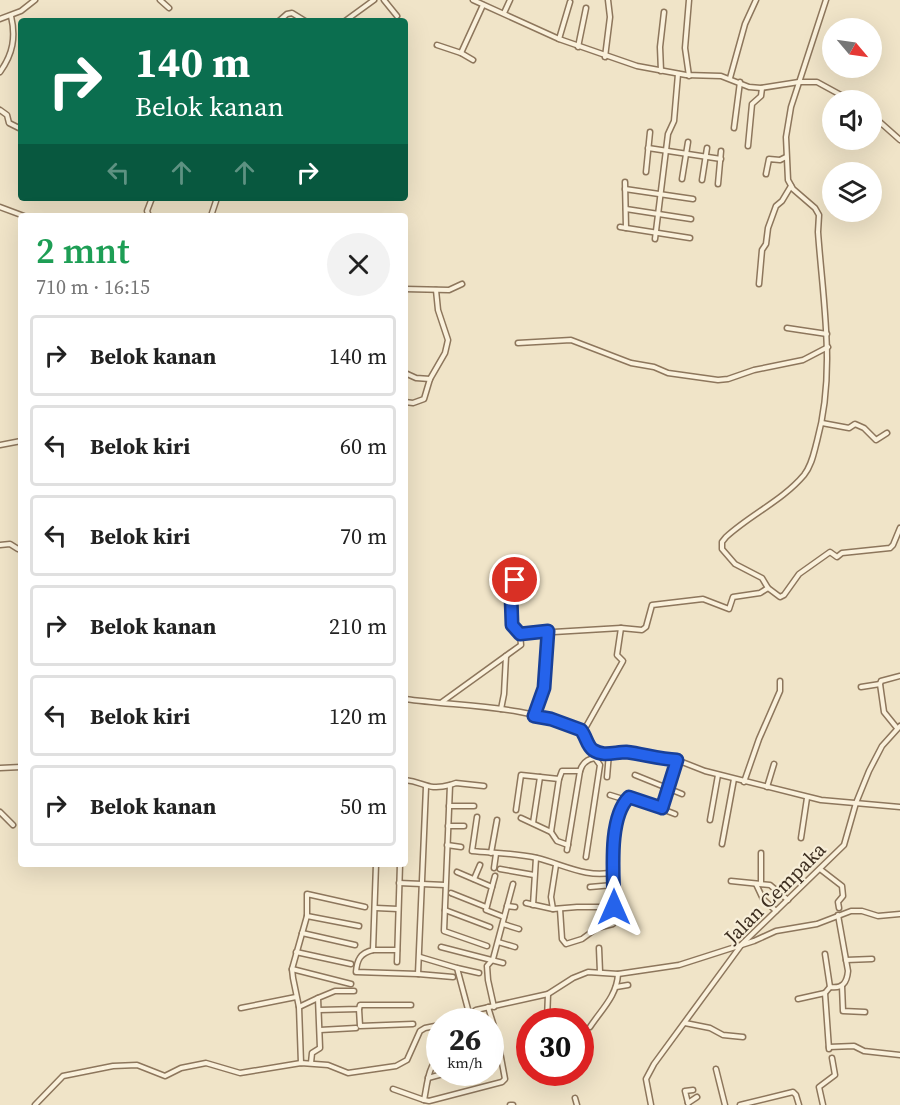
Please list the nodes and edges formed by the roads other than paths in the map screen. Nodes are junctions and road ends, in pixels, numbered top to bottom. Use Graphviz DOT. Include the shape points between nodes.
graph roads {
  1 [pos="35,0"];
  2 [pos="160,0"];
  3 [pos="374,0"];
  4 [pos="384,0"];
  5 [pos="473,0"];
  6 [pos="510,0"];
  7 [pos="608,0"];
  8 [pos="689,0"];
  9 [pos="756,0"];
  10 [pos="826,0"];
  11 [pos="570,2"];
  12 [pos="483,5"];
  13 [pos="169,8"];
  14 [pos="586,8"];
  15 [pos="664,12"];
  16 [pos="504,13"];
  17 [pos="11,15"];
  18 [pos="396,15"];
  19 [pos="282,18"];
  20 [pos="300,18"];
  21 [pos="349,18"];
  22 [pos="0,19"];
  23 [pos="559,39"];
  24 [pos="437,45"];
  25 [pos="578,47"];
  26 [pos="461,53"];
  27 [pos="605,57"];
  28 [pos="473,60"];
  29 [pos="661,71"];
  30 [pos="0,72"];
  31 [pos="678,74"];
  32 [pos="689,76"];
  33 [pos="730,78"];
  34 [pos="740,82"];
  35 [pos="796,83"];
  36 [pos="762,88"];
  37 [pos="832,90"];
  38 [pos="0,110"];
  39 [pos="882,124"];
  40 [pos="18,128"];
  41 [pos="734,128"];
  42 [pos="650,132"];
  43 [pos="900,140"];
  44 [pos="688,142"];
  45 [pos="748,146"];
  46 [pos="648,148"];
  47 [pos="707,148"];
  48 [pos="667,151"];
  49 [pos="721,151"];
  50 [pos="686,154"];
  51 [pos="706,156"];
  52 [pos="784,158"];
  53 [pos="721,159"];
  54 [pos="646,171"];
  55 [pos="766,174"];
  56 [pos="682,179"];
  57 [pos="702,180"];
  58 [pos="625,182"];
  59 [pos="718,184"];
  60 [pos="791,186"];
  61 [pos="625,189"];
  62 [pos="662,194"];
  63 [pos="693,199"];
  64 [pos="0,207"];
  65 [pos="626,209"];
  66 [pos="18,214"];
  67 [pos="659,214"];
  68 [pos="691,219"];
  69 [pos="620,227"];
  70 [pos="626,228"];
  71 [pos="656,233"];
  72 [pos="690,238"];
  73 [pos="656,239"];
  74 [pos="462,284"];
  75 [pos="759,284"];
  76 [pos="408,289"];
  77 [pos="436,290"];
  78 [pos="787,328"];
  79 [pos="827,334"];
  80 [pos="518,343"];
  81 [pos="828,347"];
  82 [pos="408,374"];
  83 [pos="430,379"];
  84 [pos="408,402"];
  85 [pos="822,423"];
  86 [pos="887,433"];
  87 [pos="18,442"];
  88 [pos="0,445"];
  89 [pos="900,528"];
  90 [pos="0,545"];
  91 [pos="18,549"];
  92 [pos="516,571"];
  93 [pos="768,588"];
  94 [pos="621,628"];
  95 [pos="548,631"];
  96 [pos="520,634"];
  97 [pos="506,655"];
  98 [pos="900,676"];
  99 [pos="780,681"];
  100 [pos="880,684"];
  101 [pos="861,687"];
  102 [pos="408,699"];
  103 [pos="442,703"];
  104 [pos="501,709"];
  105 [pos="534,716"];
  106 [pos="899,727"];
  107 [pos="583,732"];
  108 [pos="596,752"];
  109 [pos="609,753"];
  110 [pos="595,758"];
  111 [pos="677,760"];
  112 [pos="774,764"];
  113 [pos="18,767"];
  114 [pos="0,768"];
  115 [pos="580,771"];
  116 [pos="635,775"];
  117 [pos="718,775"];
  118 [pos="540,777"];
  119 [pos="607,777"];
  120 [pos="559,779"];
  121 [pos="734,779"];
  122 [pos="408,781"];
  123 [pos="744,782"];
  124 [pos="450,784"];
  125 [pos="484,786"];
  126 [pos="426,787"];
  127 [pos="767,787"];
  128 [pos="668,788"];
  129 [pos="682,794"];
  130 [pos="610,795"];
  131 [pos="807,798"];
  132 [pos="626,800"];
  133 [pos="856,802"];
  134 [pos="449,806"];
  135 [pos="474,806"];
  136 [pos="900,807"];
  137 [pos="662,808"];
  138 [pos="516,810"];
  139 [pos="0,812"];
  140 [pos="675,814"];
  141 [pos="477,817"];
  142 [pos="521,818"];
  143 [pos="497,820"];
  144 [pos="710,820"];
  145 [pos="533,823"];
  146 [pos="13,825"];
  147 [pos="448,826"];
  148 [pos="464,826"];
  149 [pos="551,832"];
  150 [pos="801,838"];
  151 [pos="722,844"];
  152 [pos="447,845"];
  153 [pos="461,848"];
  154 [pos="491,853"];
  155 [pos="761,853"];
  156 [pos="496,854"];
  157 [pos="586,857"];
  158 [pos="536,858"];
  159 [pos="480,865"];
  160 [pos="556,865"];
  161 [pos="376,867"];
  162 [pos="400,867"];
  163 [pos="494,868"];
  164 [pos="500,869"];
  165 [pos="820,870"];
  166 [pos="457,872"];
  167 [pos="614,872"];
  168 [pos="534,875"];
  169 [pos="495,876"];
  170 [pos="474,879"];
  171 [pos="731,881"];
  172 [pos="399,883"];
  173 [pos="422,884"];
  174 [pos="513,884"];
  175 [pos="758,884"];
  176 [pos="445,885"];
  177 [pos="614,885"];
  178 [pos="492,886"];
  179 [pos="590,887"];
  180 [pos="451,893"];
  181 [pos="788,900"];
  182 [pos="525,903"];
  183 [pos="533,905"];
  184 [pos="507,906"];
  185 [pos="365,907"];
  186 [pos="486,907"];
  187 [pos="514,907"];
  188 [pos="614,907"];
  189 [pos="376,908"];
  190 [pos="398,909"];
  191 [pos="553,909"];
  192 [pos="560,909"];
  193 [pos="839,909"];
  194 [pos="445,910"];
  195 [pos="777,911"];
  196 [pos="900,914"];
  197 [pos="838,915"];
  198 [pos="306,916"];
  199 [pos="504,917"];
  200 [pos="503,924"];
  201 [pos="359,926"];
  202 [pos="490,927"];
  203 [pos="519,930"];
  204 [pos="302,933"];
  205 [pos="498,942"];
  206 [pos="742,944"];
  207 [pos="354,945"];
  208 [pos="487,946"];
  209 [pos="441,947"];
  210 [pos="515,947"];
  211 [pos="599,948"];
  212 [pos="373,950"];
  213 [pos="397,950"];
  214 [pos="296,952"];
  215 [pos="825,954"];
  216 [pos="420,957"];
  217 [pos="494,959"];
  218 [pos="872,959"];
  219 [pos="846,960"];
  220 [pos="397,962"];
  221 [pos="503,963"];
  222 [pos="351,964"];
  223 [pos="457,968"];
  224 [pos="292,969"];
  225 [pos="600,972"];
  226 [pos="479,973"];
  227 [pos="418,974"];
  228 [pos="618,974"];
  229 [pos="453,977"];
  230 [pos="351,984"];
  231 [pos="628,986"];
  232 [pos="842,986"];
  233 [pos="616,987"];
  234 [pos="830,987"];
  235 [pos="354,991"];
  236 [pos="825,993"];
  237 [pos="548,994"];
  238 [pos="296,997"];
  239 [pos="318,998"];
  240 [pos="798,999"];
  241 [pos="411,1005"];
  242 [pos="299,1007"];
  243 [pos="491,1007"];
  244 [pos="241,1008"];
  245 [pos="468,1008"];
  246 [pos="487,1008"];
  247 [pos="547,1008"];
  248 [pos="359,1009"];
  249 [pos="319,1010"];
  250 [pos="865,1012"];
  251 [pos="594,1023"];
  252 [pos="685,1023"];
  253 [pos="413,1024"];
  254 [pos="356,1028"];
  255 [pos="426,1028"];
  256 [pos="320,1030"];
  257 [pos="743,1036"];
  258 [pos="900,1055"];
  259 [pos="832,1058"];
  260 [pos="301,1063"];
  261 [pos="311,1063"];
  262 [pos="716,1069"];
  263 [pos="427,1086"];
  264 [pos="487,1086"];
  265 [pos="393,1089"];
  266 [pos="693,1090"];
  267 [pos="697,1097"];
  268 [pos="575,1098"];
  269 [pos="424,1100"];
  270 [pos="688,1104"];
  271 [pos="35,1105"];
  272 [pos="577,1105"];
  273 [pos="651,1105"];
  274 [pos="725,1105"];
  275 [pos="741,1105"];
  276 [pos="799,1105"];
  277 [pos="823,1105"];
  1 -- 17 [label="street"];
  2 -- 13 [label="street"];
  3 -- 21 [label="street"];
  4 -- 18 [label="street"];
  5 -- 12 [label="street"];
  6 -- 16 [label="street"];
  7 -- 27 [label="street"];
  8 -- 32 [label="street" via="685,48"];
  9 -- 33 [label="street"];
  10 -- 35 [label="street"];
  11 -- 23 [label="street"];
  12 -- 16 [label="street"];
  12 -- 26 [label="street"];
  14 -- 25 [label="street"];
  15 -- 29 [label="street"];
  16 -- 23 [label="street"];
  17 -- 22 [label="street"];
  17 -- 30 [label="street" via="14,40"];
  19 -- 20 [label="street" via="292,13"];
  23 -- 25 [label="street"];
  24 -- 26 [label="street"];
  25 -- 27 [label="street"];
  26 -- 28 [label="street"];
  27 -- 29 [label="street"];
  29 -- 31 [label="street"];
  31 -- 32 [label="street"];
  31 -- 48 [label="street"];
  32 -- 33 [label="street"];
  33 -- 34 [label="street"];
  34 -- 36 [label="street"];
  34 -- 41 [label="street"];
  35 -- 36 [label="street"];
  35 -- 37 [label="street" via="817,82"];
  35 -- 52 [label="street"];
  36 -- 45 [label="street" via="761,96 752,104"];
  38 -- 40 [label="street" via="9,123"];
  39 -- 43 [label="street"];
  42 -- 46 [label="street"];
  44 -- 50 [label="street"];
  46 -- 48 [label="street"];
  46 -- 54 [label="street"];
  47 -- 51 [label="street"];
  48 -- 50 [label="street"];
  48 -- 62 [label="street"];
  49 -- 53 [label="street"];
  50 -- 51 [label="street"];
  50 -- 56 [label="street"];
  51 -- 53 [label="street"];
  51 -- 57 [label="street"];
  52 -- 55 [label="street" via="769,159"];
  52 -- 60 [label="street"];
  53 -- 59 [label="street"];
  58 -- 61 [label="street"];
  60 -- 75 [label="street" via="776,206 768,228"];
  60 -- 79 [label="street" via="819,215"];
  61 -- 62 [label="street"];
  61 -- 65 [label="street"];
  62 -- 63 [label="street"];
  62 -- 67 [label="street"];
  64 -- 66 [label="street"];
  65 -- 67 [label="street"];
  65 -- 70 [label="street"];
  67 -- 68 [label="street"];
  67 -- 71 [label="street"];
  69 -- 70 [label="street"];
  70 -- 71 [label="street"];
  71 -- 72 [label="street"];
  71 -- 73 [label="street"];
  74 -- 77 [label="street"];
  76 -- 77 [label="street"];
  77 -- 83 [label="street" via="448,340"];
  78 -- 79 [label="street"];
  79 -- 81 [label="street"];
  80 -- 81 [label="street" via="567,340 671,374 718,380 802,360"];
  81 -- 85 [label="street"];
  82 -- 83 [label="street"];
  83 -- 84 [label="street" via="424,399"];
  85 -- 86 [label="street" via="849,428 855,424 876,440"];
  85 -- 93 [label="street" via="806,473 722,542 728,557 762,578"];
  87 -- 88 [label="street"];
  89 -- 93 [label="street" via="891,547 842,553 837,557 831,553 799,574 784,595 778,596"];
  90 -- 91 [label="street" via="10,544"];
  92 -- 96 [label="street" via="511,621"];
  93 -- 94 [label="street" via="732,597 729,609 703,599 652,604 645,629"];
  94 -- 95 [label="street"];
  94 -- 107 [label="street" via="617,655 623,661"];
  95 -- 96 [label="street"];
  95 -- 105 [label="street" via="544,688"];
  96 -- 97 [label="street" via="521,645"];
  97 -- 103 [label="street"];
  97 -- 104 [label="street"];
  98 -- 100 [label="street"];
  99 -- 123 [label="street" via="780,691"];
  100 -- 101 [label="street"];
  100 -- 106 [label="street" via="884,712"];
  102 -- 103 [label="street"];
  103 -- 104 [label="street"];
  104 -- 105 [label="street"];
  105 -- 107 [label="street"];
  106 -- 133 [label="street, Jalan Cempaka" via="877,754"];
  107 -- 108 [label="street"];
  108 -- 109 [label="street"];
  108 -- 110 [label="street"];
  109 -- 111 [label="street"];
  109 -- 119 [label="street"];
  110 -- 115 [label="street"];
  110 -- 157 [label="street" via="600,765"];
  111 -- 117 [label="street"];
  111 -- 128 [label="street"];
  112 -- 127 [label="street"];
  113 -- 114 [label="street"];
  115 -- 120 [label="street" via="562,771"];
  115 -- 149 [label="street" via="567,847"];
  116 -- 128 [label="street"];
  117 -- 121 [label="street"];
  117 -- 144 [label="street"];
  118 -- 120 [label="street"];
  118 -- 138 [label="street" via="521,775"];
  118 -- 145 [label="street"];
  120 -- 149 [label="street"];
  121 -- 123 [label="street"];
  121 -- 151 [label="street"];
  122 -- 126 [label="street"];
  123 -- 127 [label="street"];
  124 -- 125 [label="street"];
  124 -- 126 [label="street"];
  124 -- 134 [label="street"];
  126 -- 173 [label="street"];
  127 -- 131 [label="street"];
  128 -- 129 [label="street"];
  128 -- 137 [label="street"];
  130 -- 132 [label="street"];
  131 -- 133 [label="street"];
  131 -- 150 [label="street"];
  132 -- 137 [label="street" via="631,797"];
  132 -- 167 [label="street" via="613,839"];
  133 -- 136 [label="street"];
  133 -- 165 [label="street, Jalan Cempaka" via="845,843"];
  134 -- 135 [label="street"];
  134 -- 147 [label="street"];
  137 -- 140 [label="street"];
  139 -- 146 [label="street"];
  141 -- 154 [label="street" via="472,851"];
  142 -- 145 [label="street"];
  143 -- 154 [label="street"];
  145 -- 149 [label="street"];
  147 -- 148 [label="street"];
  147 -- 152 [label="street"];
  152 -- 153 [label="street"];
  152 -- 176 [label="street"];
  154 -- 156 [label="street"];
  155 -- 175 [label="street"];
  156 -- 158 [label="street"];
  156 -- 163 [label="street"];
  158 -- 160 [label="street"];
  158 -- 168 [label="street"];
  159 -- 170 [label="street"];
  160 -- 167 [label="street" via="585,872"];
  160 -- 191 [label="street"];
  161 -- 189 [label="street"];
  162 -- 172 [label="street"];
  164 -- 168 [label="street"];
  165 -- 181 [label="street, Jalan Cempaka"];
  165 -- 193 [label="street" via="842,886"];
  166 -- 170 [label="street"];
  167 -- 177 [label="street"];
  168 -- 183 [label="street"];
  169 -- 178 [label="street"];
  170 -- 178 [label="street"];
  171 -- 175 [label="street"];
  172 -- 173 [label="street"];
  172 -- 190 [label="street"];
  173 -- 176 [label="street"];
  173 -- 216 [label="street"];
  174 -- 184 [label="street"];
  175 -- 181 [label="street" via="773,886"];
  175 -- 195 [label="street" via="763,898"];
  176 -- 194 [label="street"];
  177 -- 179 [label="street"];
  177 -- 188 [label="street"];
  178 -- 186 [label="street"];
  180 -- 186 [label="street"];
  181 -- 195 [label="street, Jalan Cempaka"];
  182 -- 183 [label="street"];
  183 -- 191 [label="street"];
  184 -- 187 [label="street"];
  184 -- 199 [label="street"];
  185 -- 198 [label="street" via="307,894"];
  186 -- 199 [label="street" via="489,913"];
  188 -- 192 [label="street"];
  188 -- 192 [label="street" via="613,924 597,928 569,945 562,939"];
  189 -- 190 [label="street"];
  189 -- 212 [label="street"];
  190 -- 213 [label="street"];
  191 -- 192 [label="street"];
  194 -- 202 [label="street"];
  194 -- 208 [label="street" via="444,931"];
  195 -- 206 [label="street, Jalan Cempaka"];
  196 -- 197 [label="street" via="878,916 860,910"];
  197 -- 206 [label="street"];
  197 -- 219 [label="street"];
  198 -- 201 [label="street"];
  198 -- 204 [label="street"];
  199 -- 200 [label="street"];
  200 -- 203 [label="street"];
  200 -- 205 [label="street"];
  204 -- 207 [label="street"];
  204 -- 214 [label="street"];
  205 -- 210 [label="street"];
  205 -- 217 [label="street"];
  206 -- 228 [label="street" via="679,965"];
  206 -- 252 [label="street, Jalan Cempaka"];
  209 -- 217 [label="street"];
  211 -- 225 [label="street"];
  212 -- 213 [label="street"];
  212 -- 227 [label="street" via="361,955 356,972"];
  213 -- 220 [label="street"];
  214 -- 222 [label="street"];
  214 -- 224 [label="street"];
  215 -- 234 [label="street"];
  216 -- 223 [label="street"];
  216 -- 227 [label="street"];
  217 -- 221 [label="street"];
  217 -- 243 [label="street" via="487,971"];
  218 -- 219 [label="street"];
  219 -- 232 [label="street" via="847,980"];
  223 -- 226 [label="street"];
  223 -- 245 [label="street"];
  224 -- 230 [label="street"];
  224 -- 238 [label="street"];
  225 -- 228 [label="street"];
  225 -- 237 [label="street" via="581,974"];
  227 -- 229 [label="street"];
  228 -- 233 [label="street"];
  231 -- 233 [label="street"];
  232 -- 234 [label="street"];
  232 -- 250 [label="street" via="843,1011"];
  233 -- 251 [label="street"];
  234 -- 236 [label="street"];
  235 -- 239 [label="street" via="335,991"];
  236 -- 240 [label="street"];
  236 -- 258 [label="street" via="829,1048 854,1046"];
  237 -- 243 [label="street"];
  237 -- 247 [label="street"];
  238 -- 242 [label="street"];
  238 -- 244 [label="street"];
  239 -- 242 [label="street"];
  239 -- 249 [label="street"];
  241 -- 248 [label="street" via="360,1005"];
  242 -- 260 [label="street"];
  243 -- 246 [label="street"];
  248 -- 249 [label="street"];
  248 -- 253 [label="street" via="360,1026"];
  249 -- 256 [label="street"];
  252 -- 257 [label="street" via="723,1035"];
  252 -- 273 [label="street, Jalan Cempaka" via="647,1076"];
  254 -- 256 [label="street"];
  255 -- 261 [label="street" via="420,1031 407,1060 396,1066 348,1073"];
  256 -- 261 [label="street" via="320,1048 312,1053"];
  259 -- 277 [label="street" via="835,1075 819,1087"];
  260 -- 261 [label="street"];
  260 -- 271 [label="street" via="240,1073 206,1063 165,1076 137,1065 113,1066 63,1076"];
  262 -- 274 [label="street"];
  263 -- 269 [label="street"];
  264 -- 269 [label="street"];
  265 -- 269 [label="street"];
  266 -- 270 [label="street" via="685,1091"];
  267 -- 270 [label="street"];
  268 -- 272 [label="street"];
  275 -- 276 [label="street" via="793,1092"];
}
